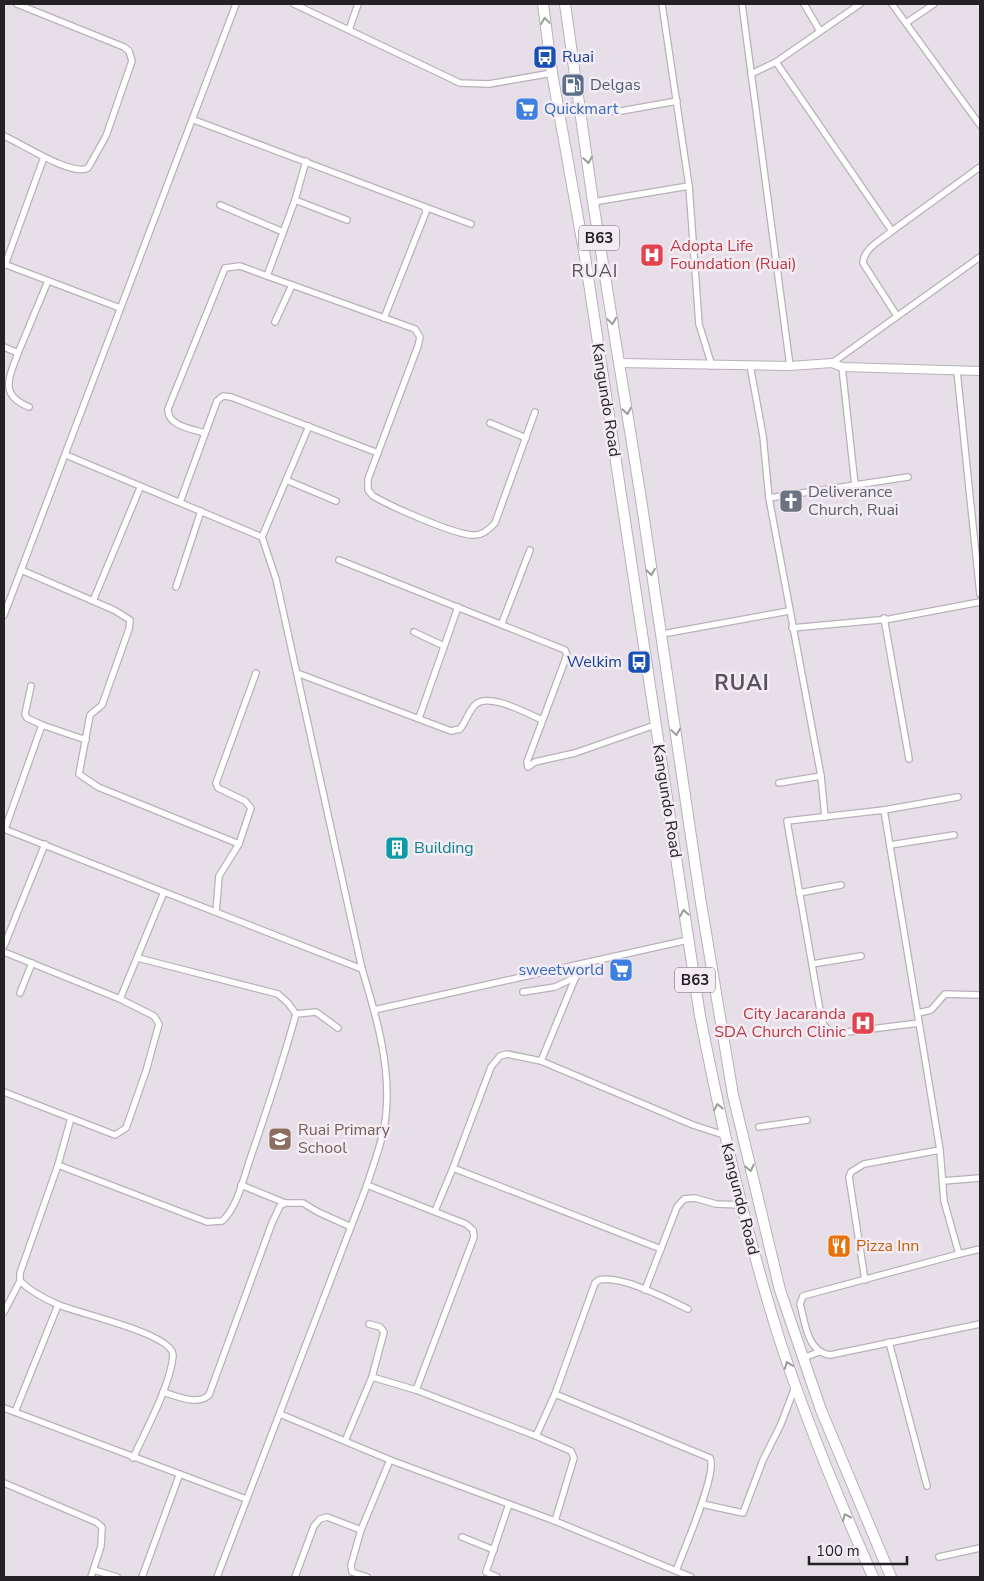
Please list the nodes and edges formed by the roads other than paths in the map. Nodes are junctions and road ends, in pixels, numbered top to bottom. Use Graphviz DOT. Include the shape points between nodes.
graph roads {
  1 [pos="17,4"];
  2 [pos="236,4"];
  3 [pos="294,4"];
  4 [pos="358,4"];
  5 [pos="543,4"];
  6 [pos="565,4"];
  7 [pos="662,4"];
  8 [pos="742,4"];
  9 [pos="804,4"];
  10 [pos="860,4"];
  11 [pos="892,4"];
  12 [pos="934,4"];
  13 [pos="906,23"];
  14 [pos="349,30"];
  15 [pos="820,31"];
  16 [pos="776,62"];
  17 [pos="552,73"];
  18 [pos="751,74"];
  19 [pos="676,101"];
  20 [pos="559,110"];
  21 [pos="580,110"];
  22 [pos="194,120"];
  23 [pos="980,125"];
  24 [pos="4,136"];
  25 [pos="44,157"];
  26 [pos="306,161"];
  27 [pos="980,167"];
  28 [pos="689,186"];
  29 [pos="295,200"];
  30 [pos="593,202"];
  31 [pos="220,205"];
  32 [pos="425,207"];
  33 [pos="347,220"];
  34 [pos="471,224"];
  35 [pos="892,231"];
  36 [pos="283,232"];
  37 [pos="980,257"];
  38 [pos="4,264"];
  39 [pos="267,276"];
  40 [pos="48,281"];
  41 [pos="292,285"];
  42 [pos="120,308"];
  43 [pos="897,316"];
  44 [pos="384,318"];
  45 [pos="275,322"];
  46 [pos="4,346"];
  47 [pos="18,352"];
  48 [pos="618,363"];
  49 [pos="832,363"];
  50 [pos="750,365"];
  51 [pos="712,366"];
  52 [pos="790,366"];
  53 [pos="842,368"];
  54 [pos="957,370"];
  55 [pos="980,371"];
  56 [pos="29,407"];
  57 [pos="535,412"];
  58 [pos="490,423"];
  59 [pos="309,426"];
  60 [pos="205,433"];
  61 [pos="526,438"];
  62 [pos="378,453"];
  63 [pos="66,455"];
  64 [pos="908,478"];
  65 [pos="286,480"];
  66 [pos="855,485"];
  67 [pos="140,488"];
  68 [pos="769,498"];
  69 [pos="336,501"];
  70 [pos="180,502"];
  71 [pos="201,511"];
  72 [pos="262,537"];
  73 [pos="530,550"];
  74 [pos="339,560"];
  75 [pos="20,570"];
  76 [pos="176,587"];
  77 [pos="980,594"];
  78 [pos="93,601"];
  79 [pos="980,602"];
  80 [pos="458,607"];
  81 [pos="790,611"];
  82 [pos="4,616"];
  83 [pos="884,618"];
  84 [pos="502,623"];
  85 [pos="792,628"];
  86 [pos="414,632"];
  87 [pos="668,633"];
  88 [pos="444,646"];
  89 [pos="256,673"];
  90 [pos="297,673"];
  91 [pos="31,686"];
  92 [pos="419,718"];
  93 [pos="542,720"];
  94 [pos="655,725"];
  95 [pos="42,726"];
  96 [pos="86,740"];
  97 [pos="909,758"];
  98 [pos="820,776"];
  99 [pos="779,783"];
  100 [pos="958,797"];
  101 [pos="884,810"];
  102 [pos="825,818"];
  103 [pos="4,829"];
  104 [pos="954,835"];
  105 [pos="45,844"];
  106 [pos="239,844"];
  107 [pos="890,845"];
  108 [pos="841,886"];
  109 [pos="164,892"];
  110 [pos="799,893"];
  111 [pos="216,912"];
  112 [pos="688,940"];
  113 [pos="4,946"];
  114 [pos="4,952"];
  115 [pos="861,956"];
  116 [pos="138,958"];
  117 [pos="32,963"];
  118 [pos="581,964"];
  119 [pos="812,964"];
  120 [pos="362,969"];
  121 [pos="576,977"];
  122 [pos="523,992"];
  123 [pos="20,993"];
  124 [pos="980,995"];
  125 [pos="120,998"];
  126 [pos="374,1010"];
  127 [pos="918,1013"];
  128 [pos="296,1014"];
  129 [pos="919,1023"];
  130 [pos="338,1028"];
  131 [pos="541,1062"];
  132 [pos="4,1092"];
  133 [pos="71,1118"];
  134 [pos="807,1120"];
  135 [pos="759,1127"];
  136 [pos="724,1135"];
  137 [pos="940,1150"];
  138 [pos="58,1165"];
  139 [pos="453,1168"];
  140 [pos="980,1178"];
  141 [pos="943,1181"];
  142 [pos="241,1185"];
  143 [pos="367,1185"];
  144 [pos="285,1202"];
  145 [pos="741,1205"];
  146 [pos="435,1211"];
  147 [pos="350,1226"];
  148 [pos="662,1249"];
  149 [pos="980,1249"];
  150 [pos="959,1254"];
  151 [pos="865,1280"];
  152 [pos="20,1281"];
  153 [pos="645,1290"];
  154 [pos="780,1290"];
  155 [pos="766,1294"];
  156 [pos="58,1305"];
  157 [pos="688,1309"];
  158 [pos="4,1312"];
  159 [pos="368,1324"];
  160 [pos="980,1324"];
  161 [pos="793,1329"];
  162 [pos="778,1334"];
  163 [pos="889,1342"];
  164 [pos="819,1352"];
  165 [pos="803,1358"];
  166 [pos="372,1377"];
  167 [pos="795,1385"];
  168 [pos="416,1390"];
  169 [pos="163,1392"];
  170 [pos="555,1394"];
  171 [pos="4,1408"];
  172 [pos="821,1410"];
  173 [pos="15,1412"];
  174 [pos="280,1414"];
  175 [pos="808,1418"];
  176 [pos="536,1436"];
  177 [pos="345,1441"];
  178 [pos="133,1458"];
  179 [pos="390,1460"];
  180 [pos="179,1476"];
  181 [pos="4,1483"];
  182 [pos="927,1486"];
  183 [pos="246,1499"];
  184 [pos="509,1504"];
  185 [pos="702,1504"];
  186 [pos="555,1522"];
  187 [pos="361,1530"];
  188 [pos="462,1537"];
  189 [pos="980,1548"];
  190 [pos="494,1550"];
  191 [pos="939,1557"];
  192 [pos="94,1570"];
  193 [pos="676,1571"];
  194 [pos="484,1575"];
  195 [pos="91,1577"];
  196 [pos="117,1577"];
  197 [pos="142,1577"];
  198 [pos="218,1577"];
  199 [pos="295,1577"];
  200 [pos="367,1577"];
  201 [pos="497,1577"];
  202 [pos="691,1577"];
  203 [pos="873,1577"];
  204 [pos="891,1577"];
  1 -- 25 [label="street" via="124,47 132,55 127,80 106,136 91,165 84,170 76,169"];
  2 -- 22 [label="street"];
  3 -- 14 [label="street"];
  4 -- 14 [label="street"];
  17 -- 5 [label="highway, Kangundo Road / B63, one-way"];
  6 -- 21 [label="highway, Kangundo Road / B63"];
  7 -- 19 [label="street"];
  8 -- 18 [label="street"];
  9 -- 15 [label="street"];
  10 -- 15 [label="street"];
  11 -- 13 [label="street"];
  12 -- 13 [label="street"];
  13 -- 23 [label="street"];
  14 -- 17 [label="street" via="460,83 489,84"];
  15 -- 16 [label="street"];
  16 -- 18 [label="street"];
  16 -- 35 [label="street"];
  17 -- 20 [label="highway, Kangundo Road / B63"];
  18 -- 52 [label="street"];
  19 -- 21 [label="street" via="621,111"];
  19 -- 28 [label="street"];
  20 -- 21 [label="highway"];
  20 -- 94 [label="highway, Kangundo Road / B63"];
  21 -- 30 [label="highway, Kangundo Road / B63, one-way"];
  22 -- 26 [label="street"];
  22 -- 42 [label="street"];
  24 -- 25 [label="street"];
  25 -- 38 [label="street"];
  26 -- 29 [label="street"];
  26 -- 32 [label="street"];
  27 -- 35 [label="street"];
  28 -- 30 [label="street"];
  28 -- 51 [label="street" via="699,324"];
  29 -- 33 [label="street"];
  29 -- 36 [label="street"];
  30 -- 48 [label="highway, Kangundo Road / B63, one-way"];
  31 -- 36 [label="street"];
  32 -- 34 [label="street"];
  32 -- 44 [label="street" via="426,212"];
  35 -- 43 [label="street" via="866,251 863,263"];
  36 -- 39 [label="street"];
  37 -- 43 [label="street"];
  38 -- 40 [label="street"];
  39 -- 41 [label="street"];
  39 -- 60 [label="street" via="240,266 225,268 168,408 171,420"];
  40 -- 42 [label="street"];
  40 -- 47 [label="street"];
  41 -- 44 [label="street"];
  41 -- 45 [label="street"];
  42 -- 63 [label="street"];
  43 -- 49 [label="street"];
  44 -- 62 [label="street" via="415,329 420,337"];
  46 -- 47 [label="street"];
  47 -- 56 [label="street" via="6,386 7,393 15,402"];
  48 -- 51 [label="street"];
  48 -- 154 [label="highway, Kangundo Road / B63, one-way" via="642,498 700,897 733,1095"];
  49 -- 52 [label="street"];
  49 -- 53 [label="street"];
  50 -- 51 [label="street"];
  50 -- 52 [label="street"];
  50 -- 68 [label="street" via="763,436"];
  53 -- 54 [label="street"];
  53 -- 66 [label="street"];
  54 -- 55 [label="street"];
  54 -- 77 [label="street"];
  57 -- 61 [label="street"];
  58 -- 61 [label="street"];
  59 -- 60 [label="street" via="227,396 217,401"];
  59 -- 62 [label="street"];
  59 -- 65 [label="street"];
  60 -- 70 [label="street"];
  61 -- 62 [label="street" via="495,523 478,535 430,521 373,496 367,484"];
  63 -- 67 [label="street"];
  63 -- 75 [label="street"];
  64 -- 66 [label="street"];
  65 -- 69 [label="street"];
  65 -- 72 [label="street"];
  66 -- 68 [label="street"];
  67 -- 70 [label="street"];
  67 -- 78 [label="street"];
  68 -- 81 [label="street"];
  70 -- 71 [label="street"];
  71 -- 72 [label="street"];
  71 -- 76 [label="street"];
  72 -- 90 [label="street" via="270,554"];
  73 -- 84 [label="street"];
  74 -- 80 [label="street"];
  75 -- 78 [label="street"];
  75 -- 82 [label="street"];
  78 -- 96 [label="street" via="130,620 102,704 90,715"];
  79 -- 83 [label="street"];
  80 -- 84 [label="street"];
  80 -- 88 [label="street"];
  81 -- 85 [label="street"];
  81 -- 87 [label="street"];
  83 -- 85 [label="street"];
  83 -- 97 [label="street"];
  84 -- 93 [label="street" via="566,651"];
  85 -- 98 [label="street"];
  86 -- 88 [label="street"];
  88 -- 92 [label="street"];
  89 -- 106 [label="street" via="216,783 218,788 245,801 251,808"];
  90 -- 92 [label="street"];
  90 -- 120 [label="street"];
  91 -- 95 [label="street" via="25,714"];
  92 -- 93 [label="street" via="457,731 474,705 486,700 516,708"];
  93 -- 94 [label="street" via="528,766"];
  112 -- 94 [label="highway, Kangundo Road / B63, one-way"];
  95 -- 96 [label="street"];
  95 -- 103 [label="street"];
  96 -- 106 [label="street" via="79,774 88,782"];
  98 -- 99 [label="street"];
  98 -- 102 [label="street"];
  100 -- 101 [label="street"];
  101 -- 102 [label="street"];
  101 -- 107 [label="street"];
  102 -- 110 [label="street" via="787,821"];
  103 -- 105 [label="street"];
  104 -- 107 [label="street"];
  105 -- 109 [label="street"];
  105 -- 113 [label="street"];
  106 -- 111 [label="street" via="219,876"];
  107 -- 127 [label="street"];
  108 -- 110 [label="street"];
  109 -- 111 [label="street"];
  109 -- 116 [label="street"];
  110 -- 119 [label="street"];
  111 -- 120 [label="street"];
  112 -- 118 [label="street"];
  136 -- 112 [label="highway, Kangundo Road / B63, one-way"];
  114 -- 117 [label="street"];
  115 -- 119 [label="street"];
  116 -- 125 [label="street"];
  116 -- 128 [label="street" via="278,994"];
  117 -- 123 [label="street"];
  117 -- 125 [label="street"];
  118 -- 121 [label="street"];
  118 -- 126 [label="street"];
  119 -- 129 [label="street" via="822,1022 832,1032 839,1034"];
  120 -- 126 [label="street"];
  121 -- 122 [label="street" via="555,987"];
  121 -- 131 [label="street"];
  124 -- 127 [label="street" via="946,994 931,1010"];
  125 -- 133 [label="street" via="154,1016 159,1024 126,1128 115,1135"];
  126 -- 143 [label="street" via="385,1069 386,1115"];
  127 -- 129 [label="street"];
  128 -- 130 [label="street" via="316,1012"];
  128 -- 142 [label="street"];
  129 -- 137 [label="street"];
  131 -- 136 [label="street"];
  131 -- 139 [label="street" via="507,1054 495,1062"];
  132 -- 133 [label="street"];
  133 -- 138 [label="street"];
  134 -- 135 [label="street"];
  136 -- 145 [label="highway, Kangundo Road / B63"];
  137 -- 141 [label="street"];
  137 -- 151 [label="street" via="864,1164 850,1172 848,1177"];
  138 -- 142 [label="street" via="207,1222 217,1223 226,1218"];
  138 -- 152 [label="street"];
  139 -- 146 [label="street"];
  139 -- 148 [label="street"];
  140 -- 141 [label="street"];
  141 -- 150 [label="street" via="944,1201"];
  142 -- 144 [label="street"];
  143 -- 146 [label="street"];
  143 -- 147 [label="street"];
  144 -- 147 [label="street" via="303,1203"];
  144 -- 169 [label="street" via="272,1222 209,1395 192,1400"];
  145 -- 148 [label="street" via="684,1199 677,1207"];
  145 -- 155 [label="highway, Kangundo Road / B63"];
  146 -- 168 [label="street" via="466,1224 473,1230 474,1237"];
  147 -- 174 [label="street"];
  148 -- 153 [label="street"];
  149 -- 150 [label="street"];
  150 -- 151 [label="street"];
  151 -- 164 [label="street" via="800,1299 808,1333"];
  152 -- 156 [label="street"];
  152 -- 158 [label="street"];
  153 -- 157 [label="street"];
  153 -- 170 [label="street" via="606,1278 595,1283"];
  154 -- 155 [label="highway"];
  154 -- 161 [label="highway, Kangundo Road / B63"];
  155 -- 162 [label="highway, Kangundo Road / B63"];
  156 -- 169 [label="street" via="166,1343 173,1354"];
  156 -- 173 [label="street"];
  159 -- 166 [label="street" via="380,1327 384,1332"];
  160 -- 163 [label="street"];
  161 -- 162 [label="highway"];
  161 -- 165 [label="highway, Kangundo Road / B63"];
  167 -- 162 [label="highway, Kangundo Road / B63, one-way"];
  163 -- 164 [label="street" via="830,1355"];
  163 -- 182 [label="street"];
  164 -- 165 [label="street"];
  165 -- 172 [label="highway, Kangundo Road / B63"];
  166 -- 168 [label="street"];
  166 -- 177 [label="street"];
  167 -- 175 [label="highway, Kangundo Road / B63"];
  167 -- 185 [label="street" via="743,1513"];
  168 -- 176 [label="street"];
  169 -- 178 [label="street"];
  170 -- 176 [label="street"];
  170 -- 185 [label="street" via="708,1455 712,1466"];
  171 -- 173 [label="street"];
  172 -- 175 [label="highway"];
  172 -- 204 [label="highway, Kangundo Road / B63"];
  173 -- 178 [label="street"];
  174 -- 177 [label="street"];
  174 -- 183 [label="street"];
  203 -- 175 [label="highway, Kangundo Road / B63, one-way" via="842,1508"];
  176 -- 186 [label="street" via="571,1451 574,1458"];
  177 -- 179 [label="street"];
  178 -- 180 [label="street"];
  179 -- 184 [label="street"];
  179 -- 187 [label="street"];
  180 -- 183 [label="street"];
  180 -- 197 [label="street"];
  181 -- 192 [label="street" via="102,1527 104,1533"];
  183 -- 198 [label="street"];
  184 -- 186 [label="street"];
  184 -- 190 [label="street"];
  185 -- 193 [label="street"];
  186 -- 193 [label="street"];
  187 -- 199 [label="street" via="327,1517 320,1519 314,1526"];
  187 -- 200 [label="street" via="351,1565 352,1572"];
  188 -- 190 [label="street"];
  189 -- 191 [label="street"];
  190 -- 194 [label="street"];
  192 -- 195 [label="street"];
  192 -- 196 [label="street"];
  193 -- 202 [label="street"];
  194 -- 201 [label="street"];
}
